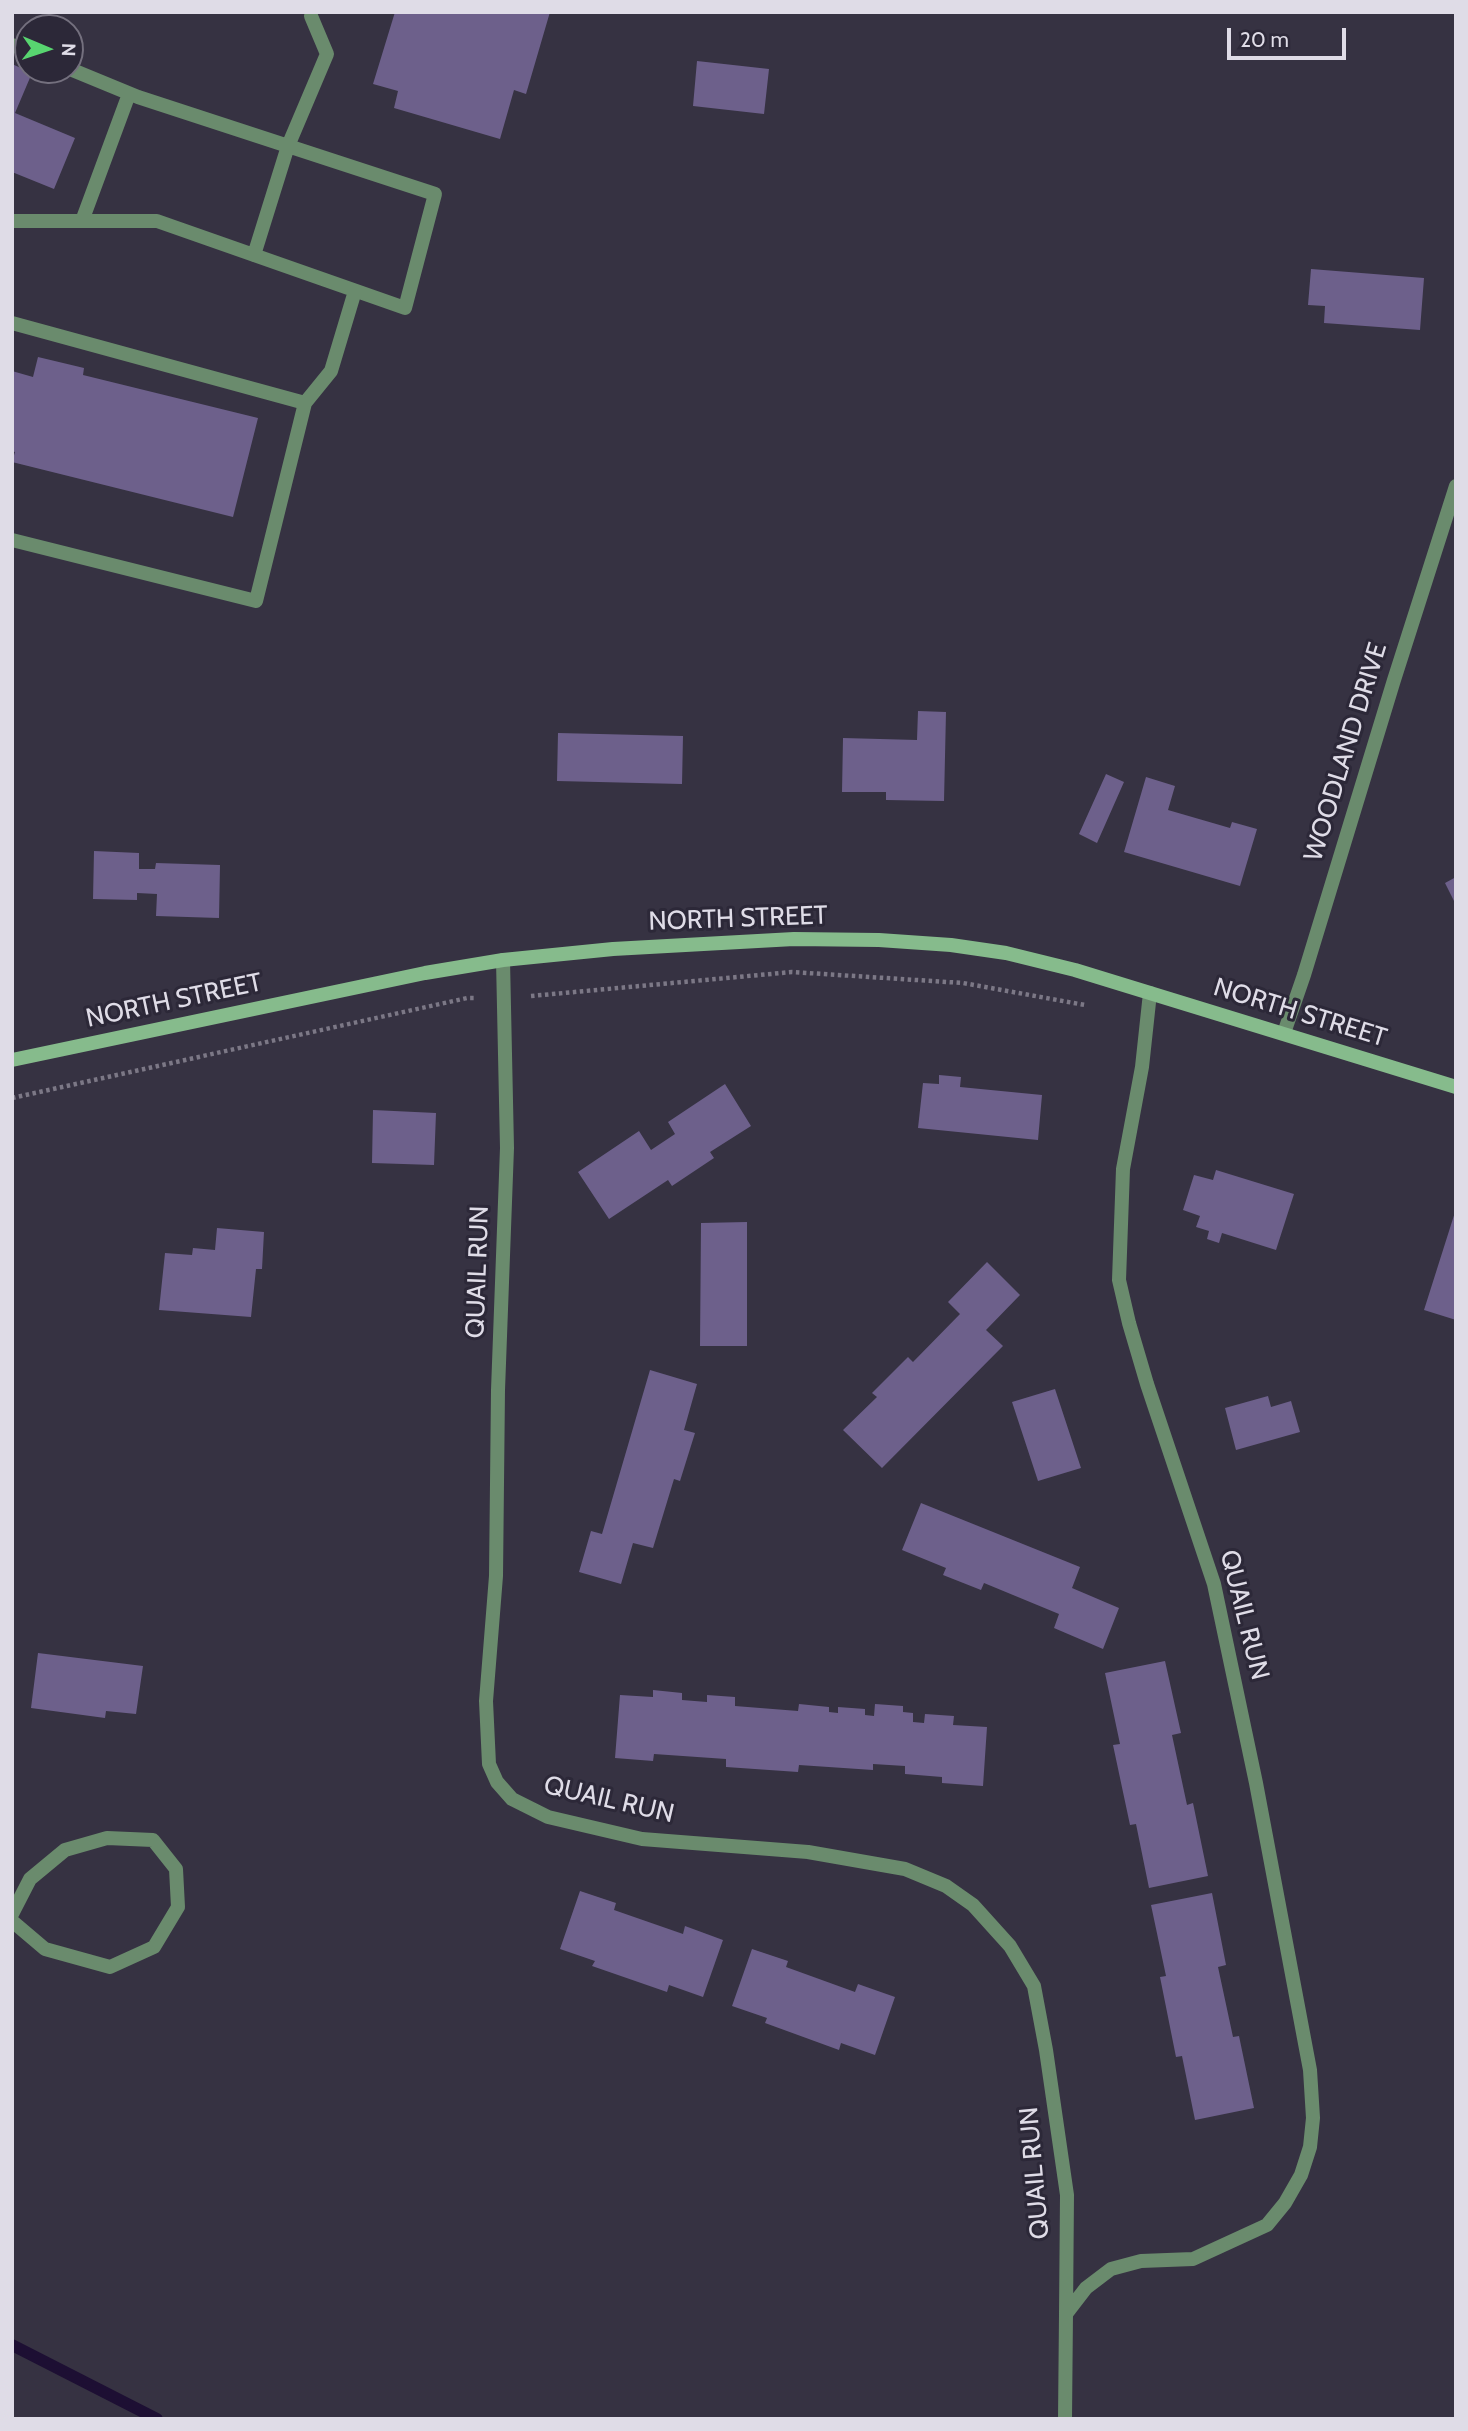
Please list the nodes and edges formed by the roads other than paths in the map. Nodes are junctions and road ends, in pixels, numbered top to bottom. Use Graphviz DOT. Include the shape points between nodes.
graph roads {
  1 [pos="308,13"];
  2 [pos="84,75"];
  3 [pos="129,94"];
  4 [pos="288,146"];
  5 [pos="12,221"];
  6 [pos="82,221"];
  7 [pos="254,255"];
  8 [pos="355,291"];
  9 [pos="12,323"];
  10 [pos="305,403"];
  11 [pos="1456,486"];
  12 [pos="12,540"];
  13 [pos="503,960"];
  14 [pos="1150,993"];
  15 [pos="1284,1033"];
  16 [pos="12,1060"];
  17 [pos="1456,1087"];
  18 [pos="12,1914"];
  19 [pos="12,1921"];
  20 [pos="1066,2314"];
  21 [pos="1065,2419"];
  1 -- 4 [label="street" via="327,54"];
  2 -- 3 [label="street"];
  3 -- 4 [label="street"];
  3 -- 6 [label="street"];
  4 -- 7 [label="street"];
  4 -- 8 [label="street" via="435,194 405,308"];
  5 -- 6 [label="street"];
  6 -- 7 [label="street" via="157,221"];
  7 -- 8 [label="street"];
  8 -- 10 [label="street" via="331,371"];
  9 -- 10 [label="street"];
  10 -- 12 [label="street" via="256,601"];
  11 -- 15 [label="street, WOODLAND DRIVE"];
  13 -- 14 [label="main road, NORTH STREET" via="780,940 878,940 1006,953"];
  13 -- 16 [label="main road, NORTH STREET"];
  13 -- 20 [label="street, QUAIL RUN" via="507,1148 496,1576 486,1701 489,1764 512,1799 548,1817 642,1839 807,1852 905,1869 946,1886 973,1905 1010,1946 1034,1986 1067,2195"];
  14 -- 15 [label="main road, NORTH STREET"];
  14 -- 20 [label="street, QUAIL RUN" via="1123,1169 1119,1280 1147,1384 1214,1584 1310,2070 1313,2118 1301,2175 1267,2225 1193,2259 1141,2261 1111,2269 1086,2288"];
  15 -- 17 [label="main road, NORTH STREET"];
  18 -- 19 [label="street" via="30,1879 65,1850 107,1838 153,1840 176,1869 178,1907 154,1947 110,1967 45,1949"];
  20 -- 21 [label="street, QUAIL RUN"];
}
